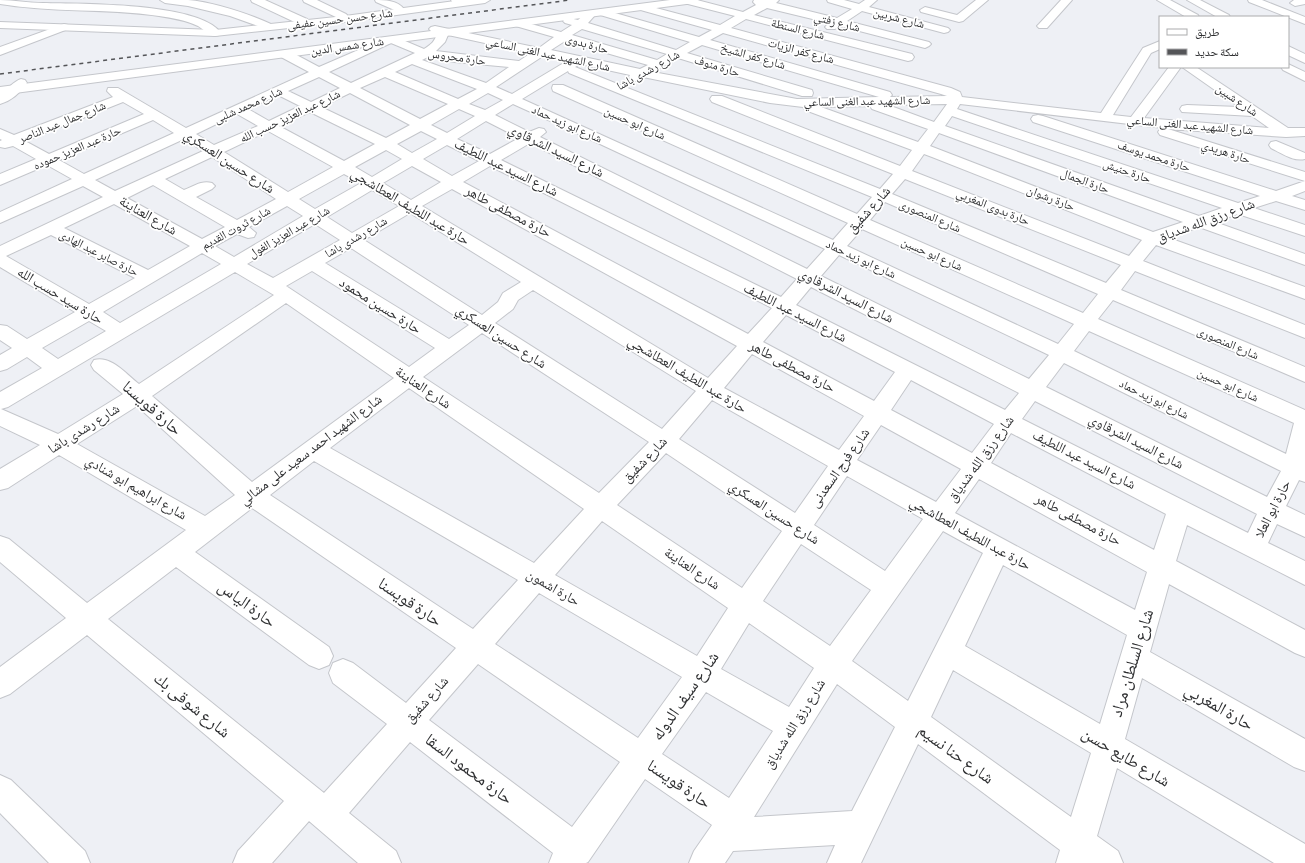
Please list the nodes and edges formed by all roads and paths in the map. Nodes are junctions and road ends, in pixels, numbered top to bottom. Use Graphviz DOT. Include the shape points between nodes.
graph roads {
  1 [pos="156,0"];
  2 [pos="171,0"];
  3 [pos="256,0"];
  4 [pos="308,0"];
  5 [pos="380,0"];
  6 [pos="458,0"];
  7 [pos="484,0"];
  8 [pos="660,0"];
  9 [pos="691,0"];
  10 [pos="750,0"];
  11 [pos="832,0"];
  12 [pos="872,0"];
  13 [pos="965,0"];
  14 [pos="1067,0"];
  15 [pos="1162,0"];
  16 [pos="1192,0"];
  17 [pos="1253,0"];
  18 [pos="4,2"];
  19 [pos="770,2"];
  20 [pos="980,2"];
  21 [pos="33,3"];
  22 [pos="220,3"];
  23 [pos="916,4"];
  24 [pos="641,7"];
  25 [pos="860,8"];
  26 [pos="399,9"];
  27 [pos="141,10"];
  28 [pos="596,13"];
  29 [pos="6,15"];
  30 [pos="743,16"];
  31 [pos="1192,16"];
  32 [pos="1223,16"];
  33 [pos="344,18"];
  34 [pos="558,18"];
  35 [pos="1305,21"];
  36 [pos="304,22"];
  37 [pos="838,22"];
  38 [pos="516,23"];
  39 [pos="0,25"];
  40 [pos="580,25"];
  41 [pos="266,26"];
  42 [pos="1043,26"];
  43 [pos="64,27"];
  44 [pos="104,29"];
  45 [pos="722,29"];
  46 [pos="944,30"];
  47 [pos="214,32"];
  48 [pos="441,32"];
  49 [pos="819,35"];
  50 [pos="562,36"];
  51 [pos="480,39"];
  52 [pos="390,40"];
  53 [pos="701,41"];
  54 [pos="925,44"];
  55 [pos="1159,46"];
  56 [pos="797,49"];
  57 [pos="0,51"];
  58 [pos="1289,51"];
  59 [pos="285,54"];
  60 [pos="676,54"];
  61 [pos="418,56"];
  62 [pos="908,57"];
  63 [pos="460,58"];
  64 [pos="530,59"];
  65 [pos="1305,59"];
  66 [pos="572,63"];
  67 [pos="776,63"];
  68 [pos="658,64"];
  69 [pos="1174,68"];
  70 [pos="1189,68"];
  71 [pos="1289,68"];
  72 [pos="318,72"];
  73 [pos="384,72"];
  74 [pos="640,73"];
  75 [pos="754,77"];
  76 [pos="1305,77"];
  77 [pos="682,82"];
  78 [pos="0,86"];
  79 [pos="19,86"];
  80 [pos="617,87"];
  81 [pos="349,88"];
  82 [pos="487,88"];
  83 [pos="558,88"];
  84 [pos="0,91"];
  85 [pos="279,91"];
  86 [pos="731,91"];
  87 [pos="118,94"];
  88 [pos="802,98"];
  89 [pos="0,100"];
  90 [pos="513,100"];
  91 [pos="906,100"];
  92 [pos="865,102"];
  93 [pos="458,104"];
  94 [pos="1004,104"];
  95 [pos="311,106"];
  96 [pos="238,109"];
  97 [pos="1187,109"];
  98 [pos="576,111"];
  99 [pos="1254,112"];
  100 [pos="948,113"];
  101 [pos="154,115"];
  102 [pos="486,116"];
  103 [pos="1105,117"];
  104 [pos="1142,122"];
  105 [pos="420,125"];
  106 [pos="268,126"];
  107 [pos="185,133"];
  108 [pos="1291,135"];
  109 [pos="529,137"];
  110 [pos="447,139"];
  111 [pos="5,140"];
  112 [pos="386,144"];
  113 [pos="921,148"];
  114 [pos="1257,150"];
  115 [pos="213,151"];
  116 [pos="1300,156"];
  117 [pos="412,159"];
  118 [pos="48,160"];
  119 [pos="491,160"];
  120 [pos="0,166"];
  121 [pos="344,167"];
  122 [pos="903,172"];
  123 [pos="1305,177"];
  124 [pos="153,179"];
  125 [pos="0,180"];
  126 [pos="83,180"];
  127 [pos="26,181"];
  128 [pos="451,182"];
  129 [pos="372,183"];
  130 [pos="207,186"];
  131 [pos="1305,186"];
  132 [pos="50,195"];
  133 [pos="882,195"];
  134 [pos="185,196"];
  135 [pos="1277,196"];
  136 [pos="114,197"];
  137 [pos="287,199"];
  138 [pos="1305,205"];
  139 [pos="410,206"];
  140 [pos="1239,208"];
  141 [pos="82,213"];
  142 [pos="314,217"];
  143 [pos="0,218"];
  144 [pos="859,221"];
  145 [pos="1198,222"];
  146 [pos="237,227"];
  147 [pos="51,228"];
  148 [pos="1305,231"];
  149 [pos="1153,238"];
  150 [pos="351,240"];
  151 [pos="268,244"];
  152 [pos="201,247"];
  153 [pos="836,247"];
  154 [pos="0,253"];
  155 [pos="0,260"];
  156 [pos="1305,260"];
  157 [pos="312,263"];
  158 [pos="1132,263"];
  159 [pos="233,265"];
  160 [pos="148,277"];
  161 [pos="809,277"];
  162 [pos="532,282"];
  163 [pos="279,291"];
  164 [pos="1109,292"];
  165 [pos="1305,293"];
  166 [pos="783,306"];
  167 [pos="88,312"];
  168 [pos="1086,323"];
  169 [pos="481,324"];
  170 [pos="0,331"];
  171 [pos="120,332"];
  172 [pos="1305,332"];
  173 [pos="750,343"];
  174 [pos="27,348"];
  175 [pos="449,348"];
  176 [pos="1061,353"];
  177 [pos="0,364"];
  178 [pos="101,366"];
  179 [pos="58,368"];
  180 [pos="907,370"];
  181 [pos="1305,375"];
  182 [pos="408,378"];
  183 [pos="709,389"];
  184 [pos="1032,390"];
  185 [pos="138,395"];
  186 [pos="0,402"];
  187 [pos="878,413"];
  188 [pos="0,417"];
  189 [pos="1305,419"];
  190 [pos="1008,421"];
  191 [pos="1305,424"];
  192 [pos="664,441"];
  193 [pos="60,445"];
  194 [pos="313,449"];
  195 [pos="842,464"];
  196 [pos="976,466"];
  197 [pos="1300,471"];
  198 [pos="0,481"];
  199 [pos="251,495"];
  200 [pos="600,507"];
  201 [pos="1180,510"];
  202 [pos="1272,510"];
  203 [pos="938,517"];
  204 [pos="1305,527"];
  205 [pos="206,529"];
  206 [pos="798,529"];
  207 [pos="0,547"];
  208 [pos="1254,547"];
  209 [pos="998,549"];
  210 [pos="175,552"];
  211 [pos="1162,565"];
  212 [pos="1305,574"];
  213 [pos="536,578"];
  214 [pos="888,587"];
  215 [pos="745,605"];
  216 [pos="87,618"];
  217 [pos="1143,629"];
  218 [pos="1305,644"];
  219 [pos="475,646"];
  220 [pos="948,651"];
  221 [pos="319,656"];
  222 [pos="1134,658"];
  223 [pos="833,664"];
  224 [pos="343,673"];
  225 [pos="702,674"];
  226 [pos="0,684"];
  227 [pos="408,723"];
  228 [pos="913,723"];
  229 [pos="793,726"];
  230 [pos="1108,746"];
  231 [pos="1305,756"];
  232 [pos="641,758"];
  233 [pos="0,791"];
  234 [pos="316,807"];
  235 [pos="862,827"];
  236 [pos="729,828"];
  237 [pos="1076,854"];
  238 [pos="571,856"];
  239 [pos="73,863"];
  240 [pos="250,863"];
  241 [pos="384,863"];
  242 [pos="706,863"];
  243 [pos="844,863"];
  244 [pos="1106,863"];
  245 [pos="1305,863"];
  1 -- 2 [label="street"];
  2 -- 22 [label="street"];
  2 -- 27 [label="street"];
  3 -- 36 [label="street"];
  4 -- 33 [label="street"];
  5 -- 26 [label="street"];
  6 -- 26 [label="street, شارع حسن حسين عفيفى"];
  7 -- 33 [label="street, شارع حسن حسين عفيفى"];
  8 -- 48 [label="street, شارع شمس الدين"];
  9 -- 24 [label="street, شارع شمس الدين"];
  9 -- 30 [label="street, شارع السنطة"];
  10 -- 19 [label="street, شارع زفتي"];
  11 -- 25 [label="street, شارع شربين"];
  12 -- 25 [label="street"];
  13 -- 20 [label="street"];
  14 -- 42 [label="street"];
  15 -- 31 [label="street"];
  16 -- 32 [label="street"];
  17 -- 35 [label="street"];
  18 -- 21 [label="street"];
  19 -- 30 [label="street, شارع رشدى باشا"];
  19 -- 37 [label="street, شارع زفتي"];
  20 -- 23 [label="street" via="959,19"];
  21 -- 27 [label="street"];
  21 -- 29 [label="street"];
  22 -- 41 [label="street"];
  24 -- 28 [label="street, شارع شمس الدين"];
  24 -- 45 [label="street, شارع كفر الزيات"];
  25 -- 37 [label="street"];
  25 -- 46 [label="street, شارع شربين"];
  26 -- 33 [label="street, شارع حسن حسين عفيفى"];
  27 -- 44 [label="street"];
  27 -- 47 [label="street" via="186,19"];
  28 -- 34 [label="street, شارع شمس الدين"];
  28 -- 40 [label="street, شارع ثروت القديم"];
  28 -- 53 [label="street, شارع كفر الشيخ"];
  30 -- 45 [label="street, شارع رشدى باشا"];
  30 -- 49 [label="street, شارع السنطة"];
  33 -- 36 [label="street, شارع حسن حسين عفيفى"];
  34 -- 38 [label="street, شارع شمس الدين"];
  34 -- 40 [label="street, حارة منوف"];
  36 -- 41 [label="street, شارع حسن حسين عفيفى"];
  37 -- 49 [label="street"];
  37 -- 54 [label="street, شارع زفتي"];
  38 -- 48 [label="street, شارع شمس الدين"];
  38 -- 50 [label="street, حارة بدوى"];
  39 -- 43 [label="street, شارع حسن حسين عفيفى"];
  40 -- 50 [label="street, شارع ثروت القديم"];
  40 -- 60 [label="street, حارة منوف"];
  41 -- 47 [label="street, شارع حسن حسين عفيفى"];
  43 -- 44 [label="street, شارع حسن حسين عفيفى"];
  43 -- 57 [label="street"];
  44 -- 47 [label="street, شارع حسن حسين عفيفى"];
  45 -- 53 [label="street, شارع رشدى باشا"];
  45 -- 56 [label="street, شارع كفر الزيات"];
  48 -- 51 [label="street, شارع الشهيد عبد الغنى الساعي"];
  48 -- 52 [label="street, شارع شمس الدين"];
  48 -- 61 [label="street, شارع عبد العزيز حسب الله" via="442,38 439,43"];
  48 -- 79 [label="street, شارع شمس الدين"];
  49 -- 56 [label="street"];
  49 -- 62 [label="street, شارع السنطة"];
  50 -- 64 [label="street, شارع ثروت القديم"];
  50 -- 68 [label="street, حارة بدوى"];
  51 -- 63 [label="street"];
  51 -- 64 [label="street, شارع الشهيد عبد الغنى الساعي"];
  52 -- 59 [label="street, شارع شمس الدين"];
  52 -- 61 [label="street, حارة محروس"];
  52 -- 72 [label="street, شارع محمد شلبى"];
  53 -- 60 [label="street, شارع رشدى باشا"];
  53 -- 67 [label="street, شارع كفر الشيخ"];
  55 -- 103 [label="street" via="1146,53"];
  56 -- 67 [label="street"];
  56 -- 100 [label="street, شارع كفر الزيات" via="946,91 955,95"];
  58 -- 65 [label="street"];
  59 -- 72 [label="street, شارع السيد عبد اللطيف"];
  59 -- 79 [label="street, شارع شمس الدين"];
  60 -- 68 [label="street, شارع رشدى باشا"];
  60 -- 75 [label="street, حارة منوف"];
  61 -- 63 [label="street, حارة محروس"];
  61 -- 73 [label="street, شارع عبد العزيز حسب الله"];
  61 -- 82 [label="street, شارع ابو زيد حماد"];
  63 -- 64 [label="street, حارة محروس"];
  64 -- 66 [label="street, شارع المنصورى"];
  64 -- 82 [label="street, شارع ثروت القديم"];
  66 -- 74 [label="street, شارع الشهيد عبد الغنى الساعي"];
  66 -- 80 [label="street, شارع المنصورى"];
  66 -- 90 [label="street, شارع عبد العزيز الغول"];
  67 -- 75 [label="street"];
  67 -- 91 [label="street, شارع كفر الشيخ"];
  68 -- 74 [label="street, شارع رشدى باشا"];
  69 -- 104 [label="street"];
  70 -- 99 [label="street, شارع شبين"];
  71 -- 76 [label="street"];
  72 -- 81 [label="street, شارع السيد عبد اللطيف"];
  72 -- 85 [label="street, شارع محمد شلبى"];
  73 -- 81 [label="street, شارع عبد العزيز حسب الله"];
  73 -- 93 [label="street, شارع السيد الشرقاوي"];
  74 -- 77 [label="street, شارع الشهيد عبد الغنى الساعي"];
  74 -- 80 [label="street, شارع رشدى باشا"];
  75 -- 86 [label="street"];
  75 -- 88 [label="street, حارة منوف"];
  77 -- 86 [label="street, شارع الشهيد عبد الغنى الساعي"];
  77 -- 122 [label="street, حارة بدوى المغربي" via="690,88"];
  78 -- 79 [label="street, شارع شمس الدين"];
  79 -- 84 [label="street, شارع شمس الدين"];
  79 -- 89 [label="street"];
  80 -- 98 [label="street, شارع رشدى باشا"];
  80 -- 133 [label="street, شارع المنصورى"];
  81 -- 95 [label="street, شارع عبد العزيز حسب الله"];
  81 -- 105 [label="street, شارع السيد عبد اللطيف"];
  82 -- 90 [label="street, شارع ابو زيد حماد"];
  82 -- 93 [label="street, شارع ثروت القديم"];
  83 -- 98 [label="street, شارع ابو حسين"];
  85 -- 95 [label="street, حارة مصطفى طاهر"];
  85 -- 96 [label="street, شارع محمد شلبى"];
  86 -- 88 [label="street, شارع الشهيد عبد الغنى الساعي"];
  87 -- 101 [label="street, شارع حسين العسكري"];
  87 -- 111 [label="street, شارع جمال عبد الناصر"];
  88 -- 92 [label="street, شارع الشهيد عبد الغنى الساعي"];
  88 -- 113 [label="street, حارة رشوان"];
  90 -- 98 [label="street, شارع ابو زيد حماد"];
  90 -- 102 [label="street, شارع عبد العزيز الغول"];
  91 -- 92 [label="street, شارع الشهيد عبد الغنى الساعي"];
  91 -- 100 [label="street, شارع الشهيد عبد الغنى الساعي"];
  92 -- 100 [label="street, حارة الجمال"];
  93 -- 102 [label="street, شارع السيد الشرقاوي"];
  93 -- 105 [label="street, شارع ثروت القديم"];
  94 -- 100 [label="street, شارع الشهيد عبد الغنى الساعي"];
  94 -- 103 [label="street, شارع الشهيد عبد الغنى الساعي"];
  94 -- 135 [label="street, حارة محمد يوسف" via="1036,118"];
  95 -- 106 [label="street, شارع عبد العزيز حسب الله"];
  95 -- 112 [label="street, حارة مصطفى طاهر"];
  96 -- 106 [label="street, حارة عبد اللطيف العطاشجي"];
  96 -- 107 [label="street, شارع محمد شلبى"];
  97 -- 99 [label="street"];
  98 -- 109 [label="street, شارع رشدى باشا"];
  98 -- 144 [label="street, شارع ابو حسين"];
  98 -- 153 [label="street, شارع ابو زيد حماد"];
  99 -- 108 [label="street, شارع شبين"];
  100 -- 113 [label="street, شارع شفيق"];
  100 -- 140 [label="street, حارة حنيش"];
  100 -- 145 [label="street, حارة الجمال"];
  101 -- 107 [label="street, شارع حسين العسكري"];
  101 -- 118 [label="street, حارة عبد العزيز حموده"];
  102 -- 109 [label="street, شارع السيد الشرقاوي"];
  102 -- 110 [label="street, شارع عبد العزيز الغول"];
  103 -- 104 [label="street, شارع الشهيد عبد الغنى الساعي"];
  104 -- 108 [label="street, شارع الشهيد عبد الغنى الساعي"];
  104 -- 123 [label="street, حارة هريدي" via="1184,139"];
  105 -- 110 [label="street, شارع السيد عبد اللطيف"];
  105 -- 112 [label="street, شارع ثروت القديم"];
  106 -- 115 [label="street, شارع عبد العزيز حسب الله"];
  106 -- 121 [label="street, حارة عبد اللطيف العطاشجي"];
  107 -- 115 [label="street, شارع حسين العسكري"];
  107 -- 126 [label="street, شارع محمد شلبى"];
  108 -- 114 [label="street"];
  108 -- 116 [label="street"];
  109 -- 119 [label="street, شارع رشدى باشا"];
  109 -- 161 [label="street, شارع السيد الشرقاوي"];
  110 -- 117 [label="street, شارع عبد العزيز الغول"];
  110 -- 119 [label="street, شارع السيد عبد اللطيف"];
  111 -- 118 [label="street, شارع العناينة"];
  112 -- 117 [label="street, حارة مصطفى طاهر"];
  112 -- 121 [label="street, شارع ثروت القديم"];
  113 -- 122 [label="street, شارع شفيق"];
  113 -- 149 [label="street, حارة رشوان"];
  115 -- 124 [label="street, شارع عبد العزيز حسب الله"];
  115 -- 137 [label="street, شارع حسين العسكري"];
  117 -- 128 [label="street, حارة مصطفى طاهر"];
  117 -- 129 [label="street, شارع عبد العزيز الغول"];
  118 -- 126 [label="street, شارع العناينة"];
  118 -- 127 [label="street, حارة عبد العزيز حموده"];
  119 -- 128 [label="street, شارع رشدى باشا"];
  119 -- 166 [label="street, شارع السيد عبد اللطيف"];
  120 -- 127 [label="street"];
  121 -- 129 [label="street, حارة عبد اللطيف العطاشجي"];
  121 -- 137 [label="street, شارع ثروت القديم"];
  122 -- 133 [label="street, شارع شفيق"];
  122 -- 158 [label="street, حارة بدوى المغربي"];
  124 -- 134 [label="street"];
  124 -- 136 [label="street, شارع عبد العزيز حسب الله"];
  125 -- 127 [label="street, حارة عبد العزيز حموده"];
  126 -- 132 [label="street, شارع محمد شلبى"];
  126 -- 136 [label="street, شارع العناينة"];
  127 -- 132 [label="street"];
  128 -- 139 [label="street, شارع رشدى باشا"];
  128 -- 173 [label="street, حارة مصطفى طاهر"];
  129 -- 139 [label="street, حارة عبد اللطيف العطاشجي"];
  129 -- 142 [label="street, شارع عبد العزيز الغول"];
  130 -- 134 [label="street"];
  131 -- 135 [label="street, شارع رزق الله شدياق"];
  132 -- 141 [label="street"];
  132 -- 143 [label="street, شارع محمد شلبى"];
  133 -- 144 [label="street, شارع شفيق"];
  133 -- 164 [label="street, شارع المنصورى"];
  134 -- 146 [label="street"];
  135 -- 138 [label="street, حارة محمد يوسف"];
  135 -- 140 [label="street, شارع رزق الله شدياق"];
  136 -- 141 [label="street, شارع عبد العزيز حسب الله"];
  136 -- 152 [label="street, شارع العناينة"];
  137 -- 142 [label="street, شارع حسين العسكري"];
  137 -- 146 [label="street, شارع ثروت القديم"];
  139 -- 150 [label="street, شارع رشدى باشا"];
  139 -- 162 [label="street, حارة عبد اللطيف العطاشجي"];
  140 -- 145 [label="street, شارع رزق الله شدياق"];
  140 -- 148 [label="street, حارة حنيش"];
  141 -- 147 [label="street, شارع عبد العزيز حسب الله"];
  142 -- 150 [label="street, شارع حسين العسكري"];
  142 -- 151 [label="street, شارع عبد العزيز الغول"];
  144 -- 153 [label="street, شارع شفيق"];
  144 -- 168 [label="street, شارع ابو حسين"];
  145 -- 149 [label="street, شارع رزق الله شدياق"];
  145 -- 156 [label="street, حارة الجمال"];
  146 -- 151 [label="street"];
  146 -- 152 [label="street, شارع ثروت القديم"];
  147 -- 154 [label="street, شارع عبد العزيز حسب الله"];
  147 -- 160 [label="street, حارة صابر عبد الهادى"];
  149 -- 158 [label="street, شارع رزق الله شدياق"];
  149 -- 165 [label="street, حارة رشوان"];
  150 -- 157 [label="street, شارع رشدى باشا"];
  150 -- 169 [label="street, شارع حسين العسكري"];
  151 -- 159 [label="street, شارع عبد العزيز الغول"];
  152 -- 159 [label="street, شارع العناينة"];
  152 -- 160 [label="street, شارع ثروت القديم"];
  153 -- 161 [label="street, شارع شفيق"];
  153 -- 176 [label="street, شارع ابو زيد حماد"];
  155 -- 167 [label="street, حارة سيد حسب الله"];
  157 -- 163 [label="street, شارع رشدى باشا"];
  157 -- 175 [label="street, حارة حسين محمود"];
  158 -- 164 [label="street, شارع رزق الله شدياق"];
  158 -- 172 [label="street, حارة بدوى المغربي"];
  159 -- 163 [label="street, شارع العناينة"];
  159 -- 171 [label="street, شارع عبد العزيز الغول"];
  160 -- 167 [label="street, شارع ثروت القديم"];
  161 -- 166 [label="street, شارع شفيق"];
  161 -- 184 [label="street, شارع السيد الشرقاوي"];
  162 -- 169 [label="street, شارع الشهيد احمد سعيد على مشالي" via="510,297 506,305"];
  162 -- 183 [label="street, حارة عبد اللطيف العطاشجي"];
  163 -- 182 [label="street, شارع العناينة"];
  163 -- 185 [label="street, شارع رشدى باشا"];
  164 -- 168 [label="street, شارع رزق الله شدياق"];
  164 -- 181 [label="street, شارع المنصورى"];
  166 -- 173 [label="street, شارع شفيق"];
  166 -- 180 [label="street, شارع السيد عبد اللطيف"];
  167 -- 171 [label="street, حارة سيد حسب الله"];
  167 -- 174 [label="street, شارع ثروت القديم"];
  168 -- 176 [label="street, شارع رزق الله شدياق"];
  168 -- 189 [label="street, شارع ابو حسين"];
  169 -- 175 [label="street, شارع الشهيد احمد سعيد على مشالي"];
  169 -- 192 [label="street, شارع حسين العسكري"];
  170 -- 174 [label="street"];
  171 -- 179 [label="street, شارع عبد العزيز الغول"];
  173 -- 183 [label="street, شارع شفيق"];
  173 -- 187 [label="street, حارة مصطفى طاهر"];
  174 -- 177 [label="street, شارع ثروت القديم"];
  174 -- 179 [label="street"];
  175 -- 182 [label="street, شارع الشهيد احمد سعيد على مشالي"];
  176 -- 184 [label="street, شارع رزق الله شدياق"];
  176 -- 197 [label="street, شارع ابو زيد حماد"];
  178 -- 185 [label="street, حارة قويسنا"];
  179 -- 186 [label="street, شارع عبد العزيز الغول"];
  180 -- 187 [label="street, شارع فرج السعدنى"];
  180 -- 190 [label="street, شارع السيد عبد اللطيف"];
  182 -- 194 [label="street, شارع الشهيد احمد سعيد على مشالي"];
  182 -- 200 [label="street, شارع العناينة"];
  183 -- 192 [label="street, شارع شفيق"];
  183 -- 195 [label="street, حارة عبد اللطيف العطاشجي"];
  184 -- 190 [label="street, شارع رزق الله شدياق"];
  184 -- 202 [label="street, شارع السيد الشرقاوي"];
  185 -- 193 [label="street, شارع رشدى باشا"];
  185 -- 199 [label="street, حارة قويسنا"];
  187 -- 195 [label="street, شارع فرج السعدنى"];
  187 -- 196 [label="street, حارة مصطفى طاهر"];
  188 -- 193 [label="street, شارع ابراهيم ابو شنادي"];
  190 -- 196 [label="street, شارع رزق الله شدياق"];
  190 -- 201 [label="street, شارع السيد عبد اللطيف"];
  191 -- 197 [label="street, حارة ابو العلا"];
  192 -- 200 [label="street, شارع شفيق"];
  192 -- 206 [label="street, شارع حسين العسكري"];
  193 -- 198 [label="street, شارع رشدى باشا"];
  193 -- 205 [label="street, شارع ابراهيم ابو شنادي"];
  194 -- 199 [label="street, شارع الشهيد احمد سعيد على مشالي"];
  194 -- 213 [label="street, حارة اشمون"];
  195 -- 203 [label="street, حارة عبد اللطيف العطاشجي"];
  195 -- 206 [label="street, شارع فرج السعدنى"];
  196 -- 203 [label="street, شارع رزق الله شدياق"];
  196 -- 211 [label="street, حارة مصطفى طاهر"];
  197 -- 202 [label="street, حارة ابو العلا"];
  199 -- 205 [label="street, شارع الشهيد احمد سعيد على مشالي"];
  199 -- 219 [label="street, حارة قويسنا"];
  200 -- 213 [label="street, شارع شفيق"];
  200 -- 215 [label="street, شارع العناينة"];
  201 -- 208 [label="street, شارع السيد عبد اللطيف"];
  201 -- 211 [label="street, شارع السلطان مراد"];
  202 -- 204 [label="street, شارع السيد الشرقاوي"];
  202 -- 208 [label="street, حارة ابو العلا"];
  203 -- 209 [label="street, حارة عبد اللطيف العطاشجي"];
  203 -- 214 [label="street, شارع رزق الله شدياق"];
  205 -- 210 [label="street, شارع الشهيد احمد سعيد على مشالي"];
  206 -- 214 [label="street, شارع حسين العسكري"];
  206 -- 215 [label="street, شارع فرج السعدنى"];
  207 -- 216 [label="street, شارع شوقى بك"];
  208 -- 212 [label="street, شارع السيد عبد اللطيف"];
  209 -- 217 [label="street, حارة عبد اللطيف العطاشجي"];
  209 -- 220 [label="street"];
  210 -- 216 [label="street, شارع الشهيد احمد سعيد على مشالي"];
  210 -- 221 [label="street, حارة الياس"];
  211 -- 217 [label="street, شارع السلطان مراد"];
  211 -- 218 [label="street, حارة مصطفى طاهر"];
  213 -- 219 [label="street, شارع شفيق"];
  213 -- 225 [label="street, حارة اشمون"];
  214 -- 223 [label="street, شارع رزق الله شدياق"];
  215 -- 223 [label="street, شارع العناينة"];
  215 -- 225 [label="street, شارع سيف الدوله"];
  216 -- 226 [label="street, شارع الشهيد احمد سعيد على مشالي"];
  216 -- 234 [label="street, شارع شوقى بك"];
  217 -- 222 [label="street, شارع السلطان مراد"];
  219 -- 227 [label="street, شارع شفيق"];
  219 -- 232 [label="street, حارة قويسنا"];
  220 -- 228 [label="street"];
  220 -- 230 [label="street, شارع طايع حسن"];
  222 -- 230 [label="street, شارع السلطان مراد"];
  222 -- 231 [label="street, حارة المغربي"];
  223 -- 228 [label="street, شارع حنا نسيم"];
  223 -- 229 [label="street, شارع رزق الله شدياق"];
  224 -- 227 [label="street, حارة محمود السقا"];
  225 -- 229 [label="street, حارة اشمون"];
  225 -- 232 [label="street, شارع سيف الدوله"];
  227 -- 234 [label="street, شارع شفيق"];
  227 -- 238 [label="street, حارة محمود السقا"];
  228 -- 235 [label="street"];
  228 -- 237 [label="street, شارع حنا نسيم"];
  229 -- 236 [label="street, شارع رزق الله شدياق"];
  230 -- 237 [label="street, شارع السلطان مراد"];
  230 -- 245 [label="street, شارع طايع حسن"];
  232 -- 236 [label="street, حارة قويسنا"];
  232 -- 238 [label="street, شارع سيف الدوله"];
  233 -- 239 [label="street"];
  234 -- 240 [label="street, شارع شفيق"];
  234 -- 241 [label="street, شارع شوقى بك"];
  235 -- 236 [label="street"];
  235 -- 243 [label="street"];
  236 -- 242 [label="street, شارع رزق الله شدياق"];
  237 -- 244 [label="street, شارع حنا نسيم"];
}
